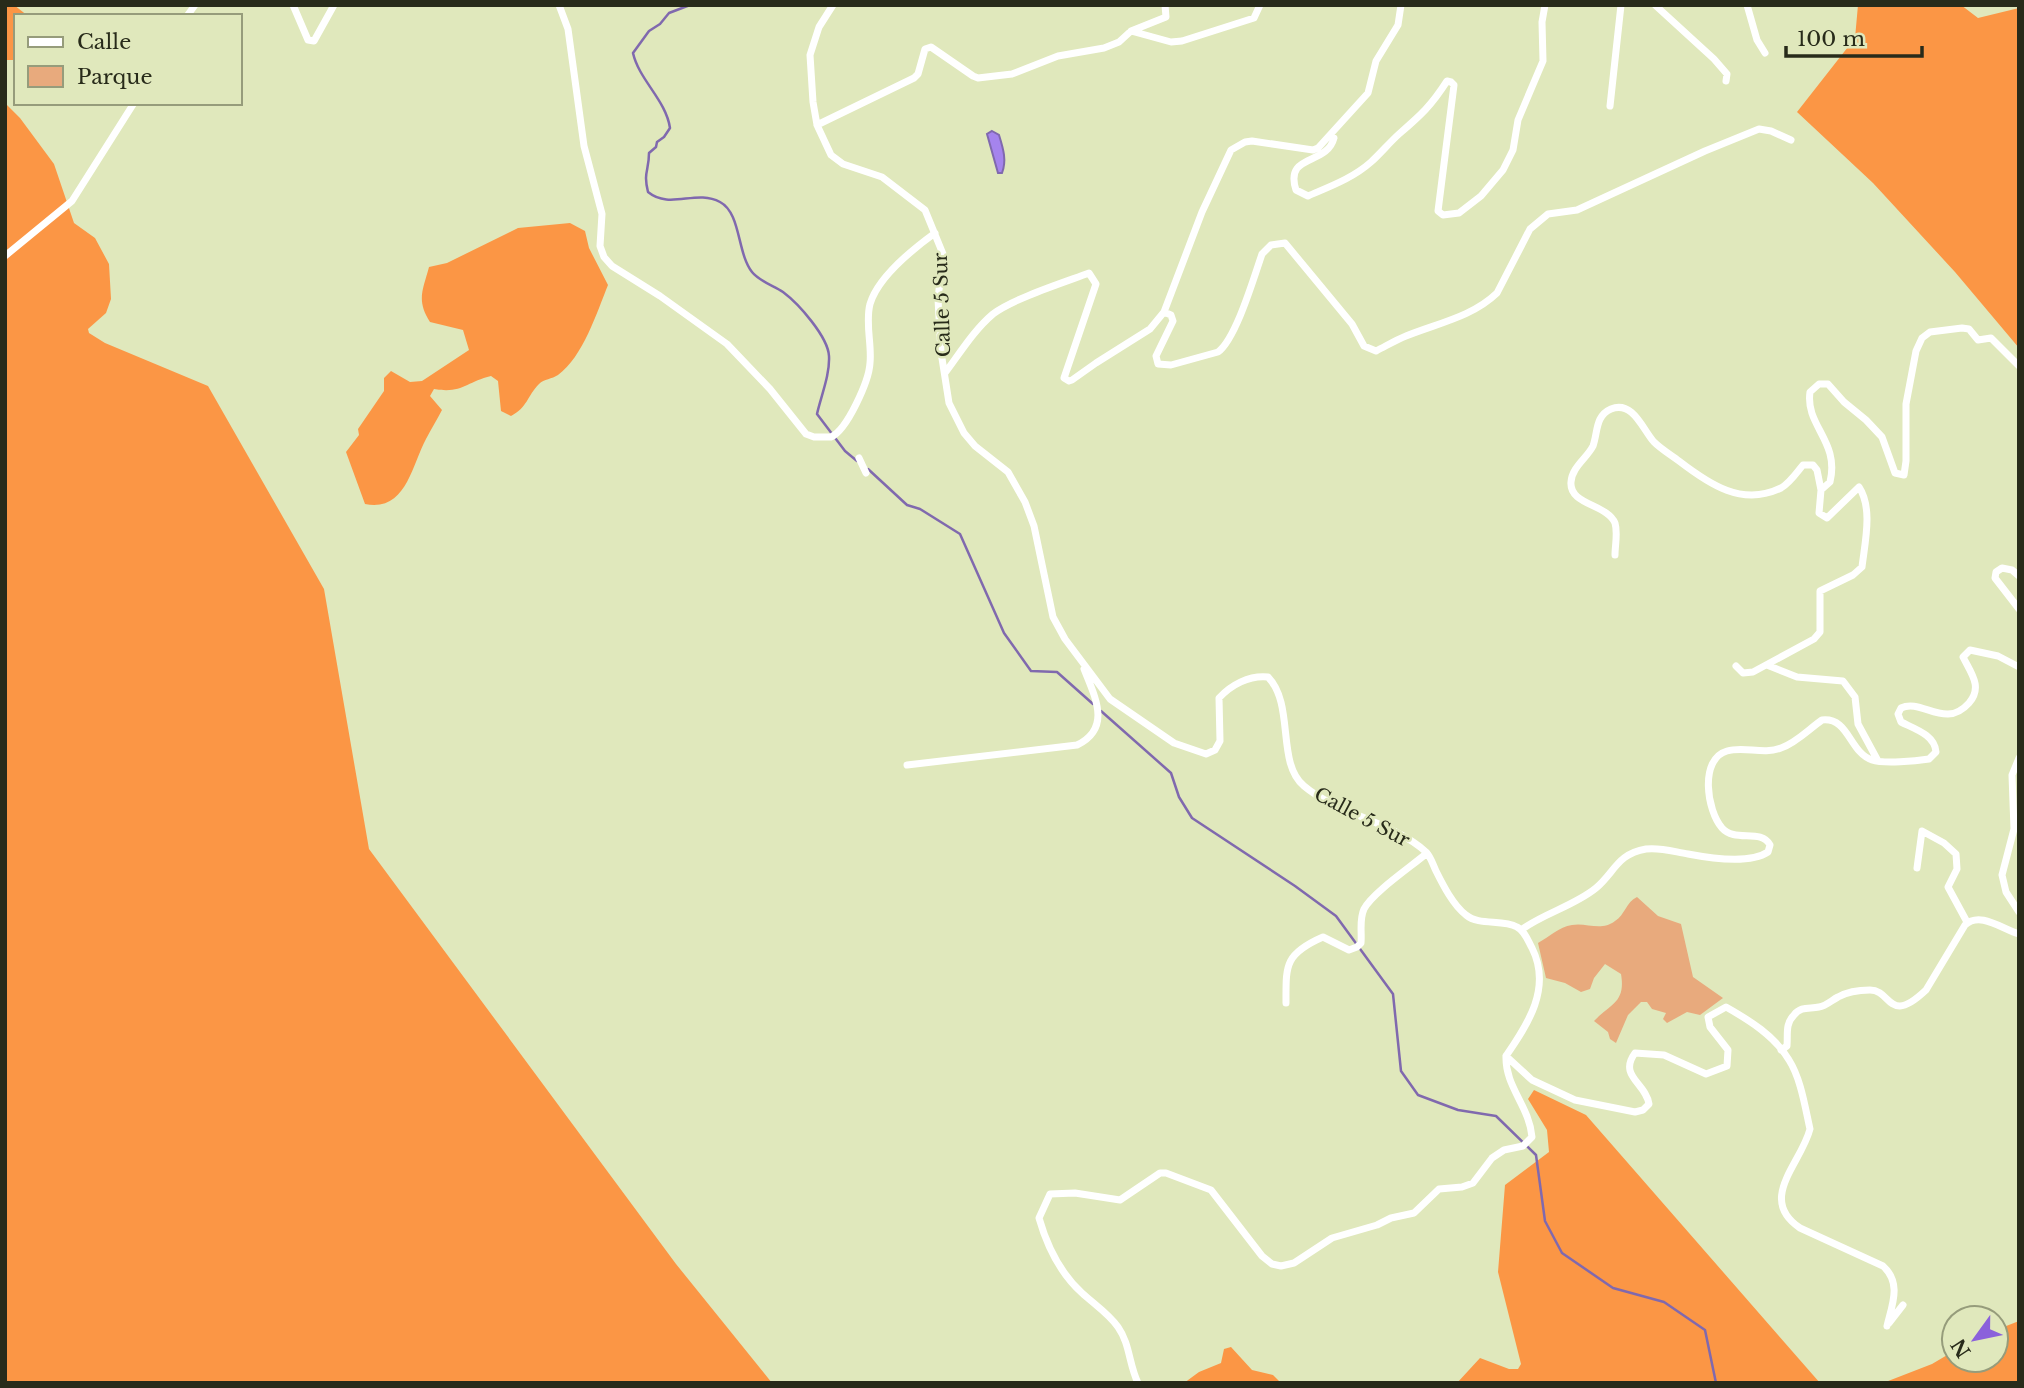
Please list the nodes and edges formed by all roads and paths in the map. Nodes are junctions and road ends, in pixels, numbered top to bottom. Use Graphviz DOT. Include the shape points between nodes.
graph roads {
  1 [pos="293,5"];
  2 [pos="334,5"];
  3 [pos="559,5"];
  4 [pos="833,5"];
  5 [pos="1165,5"];
  6 [pos="1261,5"];
  7 [pos="1401,5"];
  8 [pos="1545,5"];
  9 [pos="1621,5"];
  10 [pos="1655,5"];
  11 [pos="1747,5"];
  12 [pos="1131,31"];
  13 [pos="1765,53"];
  14 [pos="1726,81"];
  15 [pos="133,105"];
  16 [pos="1611,106"];
  17 [pos="817,125"];
  18 [pos="1331,135"];
  19 [pos="1791,140"];
  20 [pos="935,233"];
  21 [pos="5,256"];
  22 [pos="1164,312"];
  23 [pos="2019,366"];
  24 [pos="945,373"];
  25 [pos="859,458"];
  26 [pos="866,473"];
  27 [pos="1821,490"];
  28 [pos="1615,555"];
  29 [pos="2019,576"];
  30 [pos="2019,609"];
  31 [pos="1083,665"];
  32 [pos="1767,665"];
  33 [pos="1737,666"];
  34 [pos="2019,667"];
  35 [pos="2019,758"];
  36 [pos="1878,761"];
  37 [pos="907,765"];
  38 [pos="1427,853"];
  39 [pos="1917,868"];
  40 [pos="2019,912"];
  41 [pos="1967,922"];
  42 [pos="1521,930"];
  43 [pos="2019,934"];
  44 [pos="1286,1003"];
  45 [pos="1781,1049"];
  46 [pos="1506,1056"];
  47 [pos="1903,1305"];
  48 [pos="1139,1383"];
  1 -- 2 [label="street" via="312,41"];
  3 -- 20 [label="street" via="568,29 584,145 602,214 604,257 727,344 806,433 821,439 833,436 846,423 868,375 871,302 906,255"];
  4 -- 17 [label="street" via="819,27 810,55"];
  5 -- 12 [label="street" via="1167,16 1161,21"];
  6 -- 12 [label="street" via="1254,19 1182,41"];
  7 -- 18 [label="street" via="1398,25 1376,61 1368,93"];
  8 -- 18 [label="street" via="1543,61 1518,120 1513,150 1503,170 1460,213 1443,215 1438,211 1451,82 1447,81 1419,119 1371,162 1342,181 1303,195 1296,190 1295,171 1331,146"];
  9 -- 16 [label="street"];
  10 -- 14 [label="street" via="1714,60 1727,75"];
  11 -- 13 [label="street"];
  12 -- 17 [label="street" via="1104,48 1058,56 1012,74 978,78 928,47 914,78"];
  15 -- 21 [label="street" via="72,201"];
  17 -- 20 [label="street" via="831,155 895,186 925,210"];
  18 -- 22 [label="street" via="1313,150 1252,141 1230,150"];
  19 -- 22 [label="street" via="1759,130 1577,210 1548,214 1530,229 1489,301 1376,351 1364,346 1352,324 1285,243 1271,245 1262,254 1233,332 1218,352 1171,365 1158,364 1156,356 1172,321"];
  20 -- 24 [label="street, Calle 5 Sur" via="943,254 938,299"];
  22 -- 24 [label="street" via="1150,329 1069,382 1065,373 1096,284 1089,273 995,313"];
  23 -- 27 [label="street" via="1991,338 1978,340 1969,329 1930,332 1922,338 1906,404 1904,475 1895,473 1882,437 1866,419 1828,384 1819,384 1810,391 1808,403 1832,458 1830,482"];
  24 -- 31 [label="street, Calle 5 Sur" via="949,403 964,433 1009,472 1025,502 1052,617"];
  25 -- 26 [label="street"];
  27 -- 28 [label="street" via="1814,465 1803,465 1784,486 1765,494 1734,493 1708,484 1656,443 1628,410 1614,408 1596,426 1592,446 1571,480 1578,498 1607,512 1614,521"];
  27 -- 32 [label="street" via="1819,513 1828,518 1859,487 1866,498 1862,567 1820,591 1820,632 1814,639"];
  29 -- 30 [label="street" via="2002,568 1995,578"];
  31 -- 37 [label="street" via="1100,715 1092,734 1077,745"];
  31 -- 38 [label="street, Calle 5 Sur" via="1121,707 1174,743 1206,754 1220,741 1219,698 1229,687 1268,677 1284,713 1293,772 1302,785"];
  32 -- 33 [label="street" via="1743,673"];
  32 -- 36 [label="street" via="1797,677 1843,681 1856,697 1858,724"];
  34 -- 36 [label="street" via="1989,653 1967,651 1963,657 1977,689 1965,706 1950,714 1910,705 1899,710 1901,722 1931,740 1937,748 1934,755 1925,760"];
  35 -- 40 [label="street" via="2012,775 2014,829 2002,875"];
  36 -- 42 [label="street" via="1856,750 1841,726 1827,720 1777,750 1727,751 1718,757 1711,772 1707,791 1713,813 1729,834 1768,840 1766,854 1736,859 1644,849 1624,858 1598,887"];
  38 -- 42 [label="street, Calle 5 Sur" via="1462,912"];
  38 -- 44 [label="street" via="1365,907 1359,945 1349,950 1323,937 1291,959 1286,969"];
  39 -- 41 [label="street" via="1922,831 1956,855 1957,869 1948,887"];
  41 -- 43 [label="street" via="1981,919"];
  41 -- 45 [label="street" via="1918,998 1895,1006 1881,992 1870,990 1799,1010 1787,1027 1787,1046"];
  42 -- 46 [label="street" via="1534,953 1539,996"];
  45 -- 46 [label="street" via="1749,1020 1726,1007 1708,1017 1728,1050 1727,1066 1706,1073 1664,1055 1635,1053 1629,1071 1649,1104 1635,1112 1575,1100 1532,1080"];
  45 -- 47 [label="street" via="1790,1060 1810,1129 1781,1190 1783,1212 1800,1228 1888,1271 1895,1285 1887,1326"];
  46 -- 48 [label="street" via="1506,1072 1531,1122 1532,1136 1525,1144 1492,1158 1473,1183 1439,1189 1414,1213 1332,1238 1294,1263 1272,1265 1212,1190 1183,1178 1160,1173 1120,1200 1050,1194 1039,1218 1054,1257 1079,1291 1118,1326"];
}
